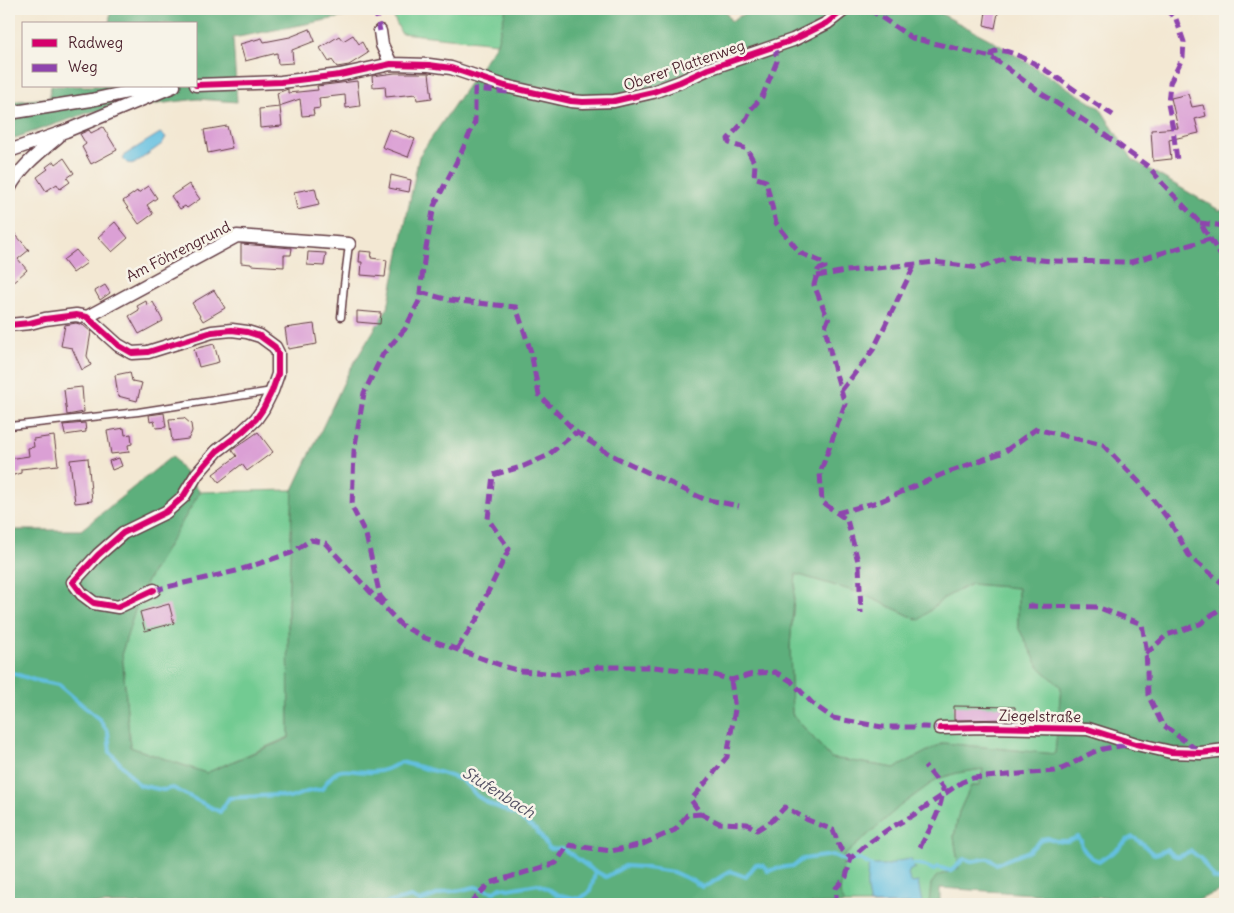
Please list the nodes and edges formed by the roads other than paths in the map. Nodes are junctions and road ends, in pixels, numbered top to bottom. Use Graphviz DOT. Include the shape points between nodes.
graph roads {
  1 [pos="845,9"];
  2 [pos="380,31"];
  3 [pos="391,64"];
  4 [pos="198,85"];
  5 [pos="147,88"];
  6 [pos="169,88"];
  7 [pos="9,113"];
  8 [pos="66,131"];
  9 [pos="9,151"];
  10 [pos="9,189"];
  11 [pos="349,244"];
  12 [pos="87,317"];
  13 [pos="341,317"];
  14 [pos="9,325"];
  15 [pos="272,391"];
  16 [pos="10,426"];
  17 [pos="154,590"];
  18 [pos="940,728"];
  19 [pos="1225,750"];
  1 -- 3 [label="street, Oberer Plattenweg" via="827,23 793,40 653,92 614,101 570,101 505,86 451,68"];
  2 -- 3 [label="street"];
  3 -- 4 [label="street, Oberer Plattenweg" via="340,75 281,82"];
  5 -- 7 [label="street"];
  6 -- 8 [label="street"];
  8 -- 9 [label="street"];
  8 -- 10 [label="street" via="23,168"];
  11 -- 12 [label="street, Am Föhrengrund" via="236,236"];
  11 -- 13 [label="lane"];
  12 -- 14 [label="street, Am Föhrengrund" via="76,315"];
  12 -- 15 [label="street" via="132,353 148,352 223,330 260,336 278,353 278,374"];
  15 -- 16 [label="lane" via="138,412"];
  15 -- 17 [label="street" via="256,419 217,451 183,497 166,512 123,533 73,582 94,603 118,607"];
  18 -- 19 [label="street, Ziegelstraße" via="1088,729 1170,752"];
}
